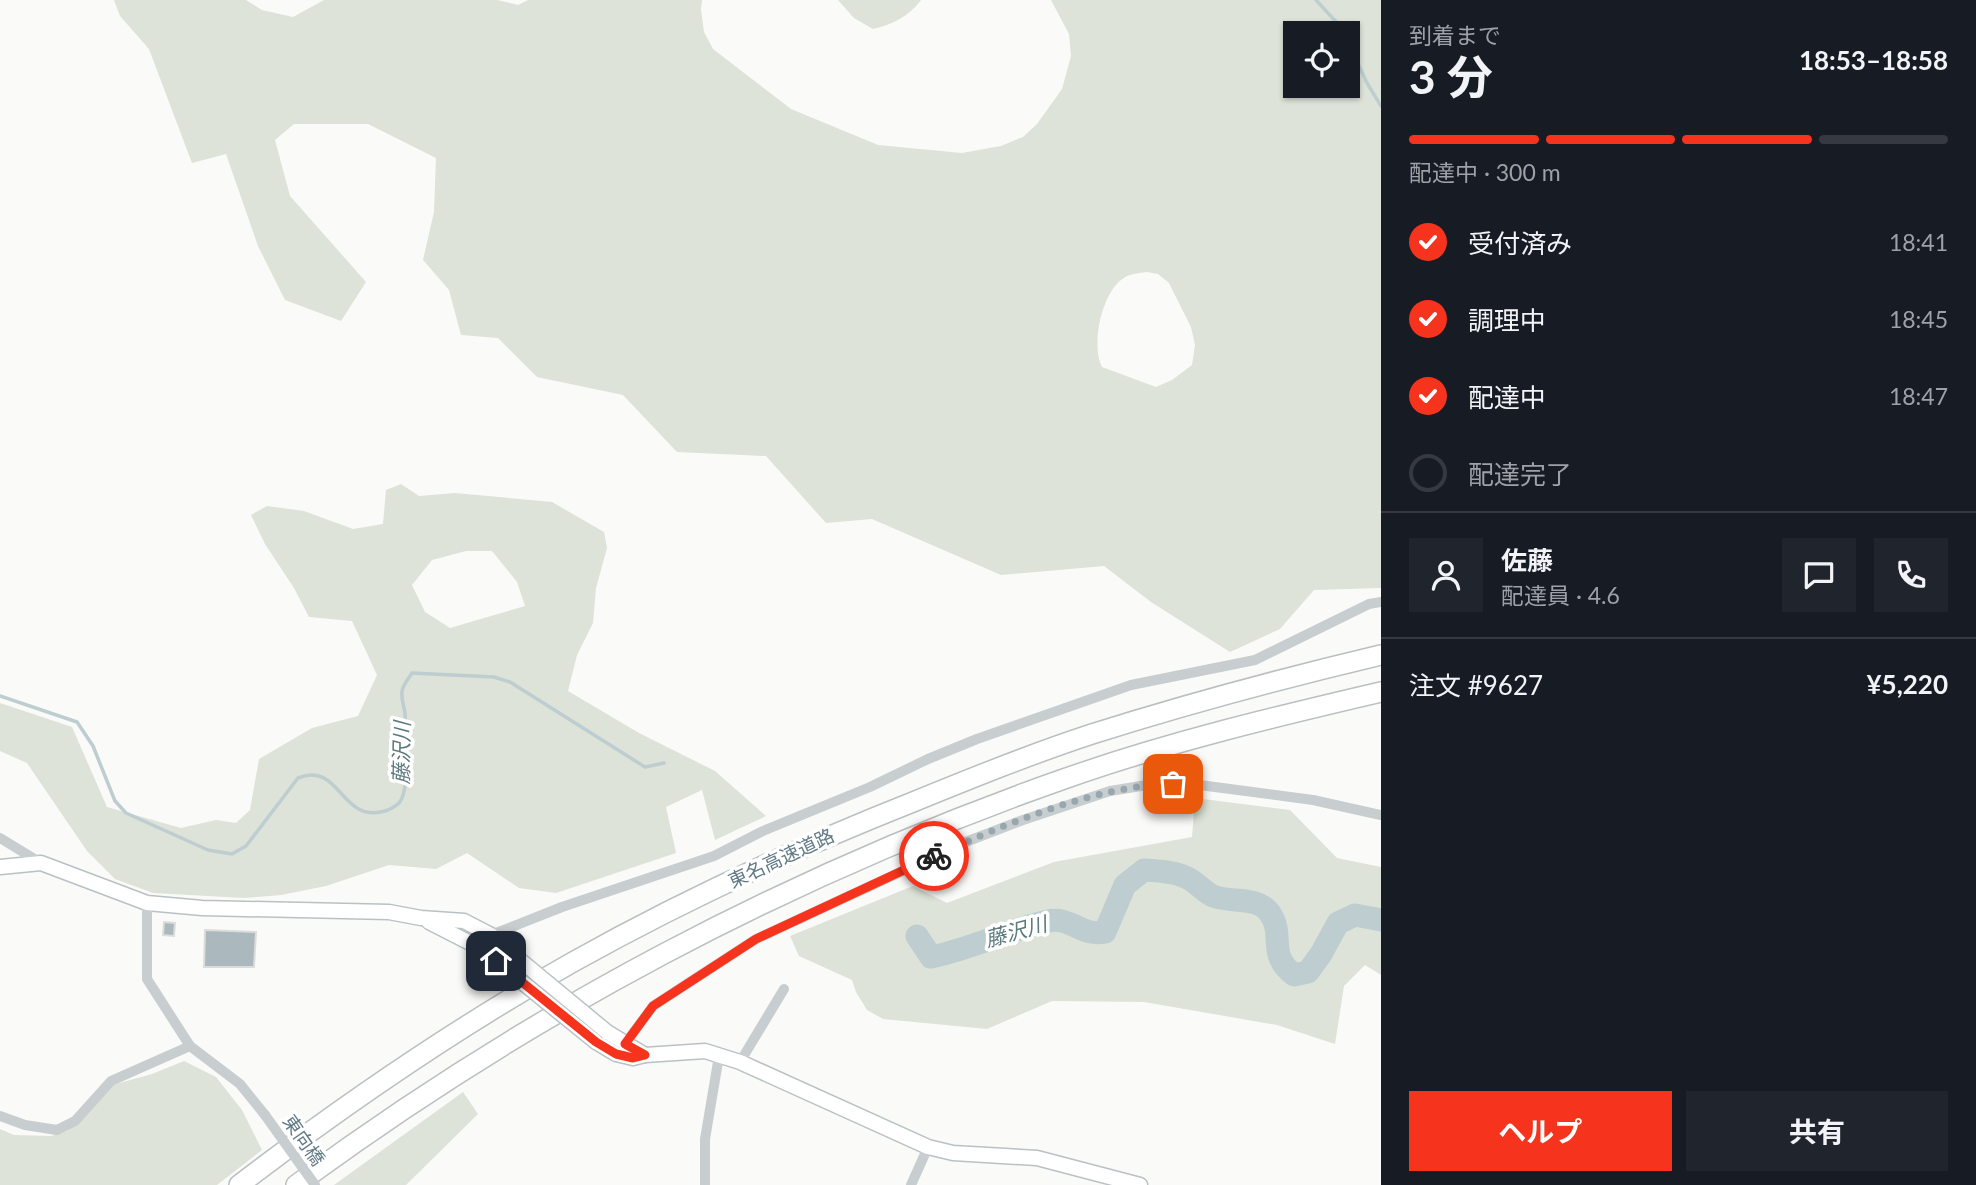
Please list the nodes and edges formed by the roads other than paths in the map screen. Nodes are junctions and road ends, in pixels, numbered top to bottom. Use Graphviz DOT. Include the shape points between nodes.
graph roads {
  1 [pos="1381,602"];
  2 [pos="1381,655"];
  3 [pos="1381,692"];
  4 [pos="1381,815"];
  5 [pos="0,838"];
  6 [pos="41,863"];
  7 [pos="0,867"];
  8 [pos="147,903"];
  9 [pos="421,918"];
  10 [pos="491,935"];
  11 [pos="476,946"];
  12 [pos="784,989"];
  13 [pos="602,1037"];
  14 [pos="625,1044"];
  15 [pos="190,1046"];
  16 [pos="645,1055"];
  17 [pos="719,1056"];
  18 [pos="740,1062"];
  19 [pos="0,1116"];
  20 [pos="928,1147"];
  21 [pos="239,1185"];
  22 [pos="296,1185"];
  23 [pos="315,1185"];
  24 [pos="705,1185"];
  25 [pos="911,1185"];
  26 [pos="1140,1185"];
  1 -- 10 [label="street" via="1255,660 1131,685 976,739 714,856 562,906"];
  2 -- 21 [label="highway, 東名高速道路" via="1089,735 847,828 748,873 597,949 498,1006 404,1066"];
  3 -- 22 [label="highway, 東名高速道路" via="1210,734 1063,779 916,834 798,886 542,1020 355,1141"];
  4 -- 14 [label="street" via="1313,800 1192,784 1110,791 963,843 756,939 653,1006"];
  5 -- 6 [label="street"];
  6 -- 7 [label="street"];
  6 -- 8 [label="street"];
  8 -- 9 [label="street" via="389,912"];
  8 -- 15 [label="street" via="147,979"];
  9 -- 10 [label="street" via="464,922"];
  9 -- 11 [label="street"];
  10 -- 11 [label="street"];
  10 -- 13 [label="street, bridge"];
  11 -- 13 [label="street, bridge"];
  12 -- 18 [label="street"];
  13 -- 14 [label="street"];
  13 -- 16 [label="street" via="616,1054"];
  14 -- 16 [label="street"];
  15 -- 19 [label="street" via="110,1081 75,1121 57,1129"];
  15 -- 23 [label="street, 東向橋, bridge" via="240,1084"];
  16 -- 17 [label="street" via="705,1051"];
  17 -- 18 [label="street"];
  17 -- 24 [label="street" via="705,1139"];
  18 -- 20 [label="street"];
  20 -- 25 [label="street"];
  20 -- 26 [label="street" via="1037,1158"];
}
